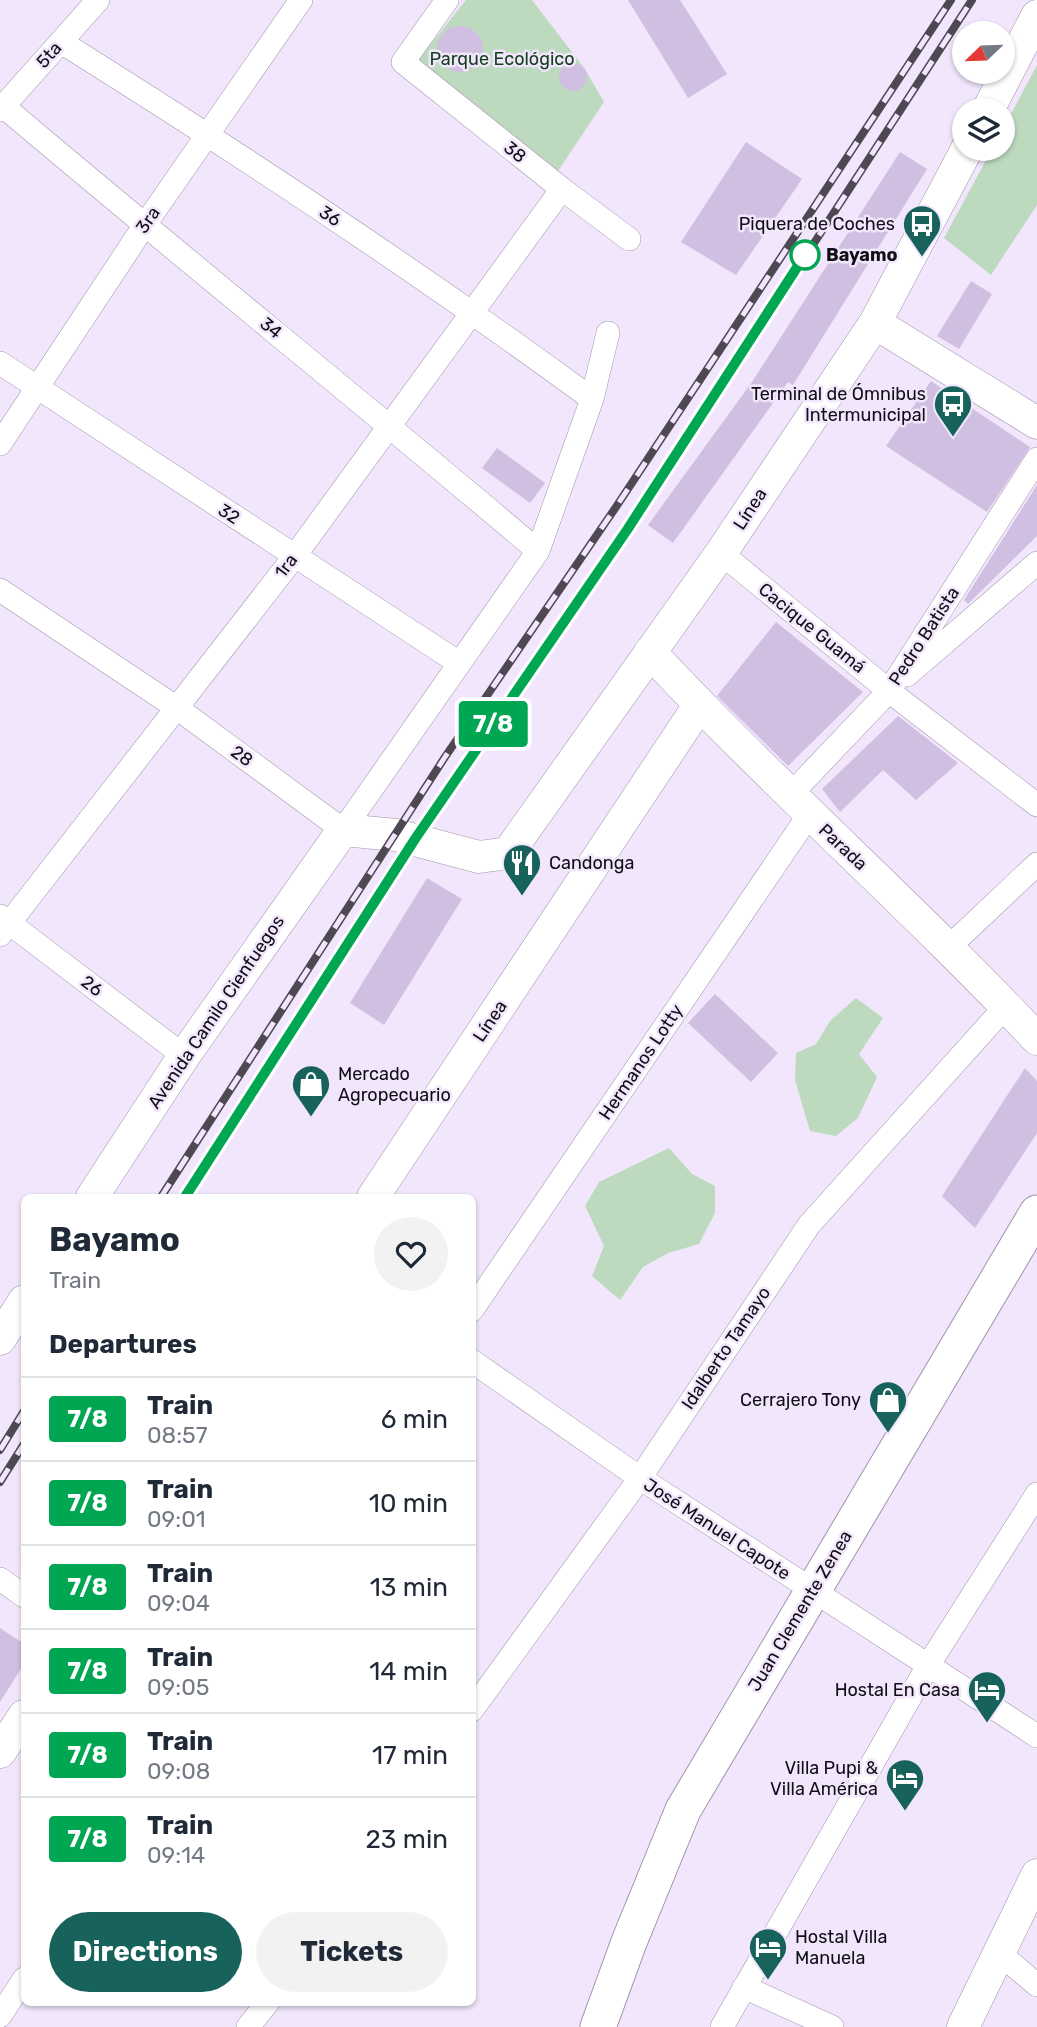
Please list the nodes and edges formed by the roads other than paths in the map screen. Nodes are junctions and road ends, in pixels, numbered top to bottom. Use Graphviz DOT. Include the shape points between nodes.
graph roads {
  1 [pos="98,0"];
  2 [pos="301,0"];
  3 [pos="447,0"];
  4 [pos="1037,16"];
  5 [pos="61,42"];
  6 [pos="994,98"];
  7 [pos="2,108"];
  8 [pos="209,134"];
  9 [pos="961,161"];
  10 [pos="562,189"];
  11 [pos="144,226"];
  12 [pos="629,239"];
  13 [pos="474,313"];
  14 [pos="875,323"];
  15 [pos="608,333"];
  16 [pos="0,363"];
  17 [pos="37,386"];
  18 [pos="592,399"];
  19 [pos="1037,423"];
  20 [pos="390,425"];
  21 [pos="0,444"];
  22 [pos="1037,459"];
  23 [pos="538,551"];
  24 [pos="721,554"];
  25 [pos="294,557"];
  26 [pos="1037,563"];
  27 [pos="0,590"];
  28 [pos="650,652"];
  29 [pos="459,663"];
  30 [pos="889,691"];
  31 [pos="700,704"];
  32 [pos="177,708"];
  33 [pos="799,805"];
  34 [pos="1037,805"];
  35 [pos="343,830"];
  36 [pos="1037,864"];
  37 [pos="3,925"];
  38 [pos="949,947"];
  39 [pos="1006,1006"];
  40 [pos="1037,1040"];
  41 [pos="184,1056"];
  42 [pos="94,1194"];
  43 [pos="375,1194"];
  44 [pos="1037,1213"];
  45 [pos="476,1304"];
  46 [pos="21,1306"];
  47 [pos="0,1339"];
  48 [pos="476,1364"];
  49 [pos="640,1478"];
  50 [pos="1037,1494"];
  51 [pos="0,1579"];
  52 [pos="811,1591"];
  53 [pos="21,1594"];
  54 [pos="929,1664"];
  55 [pos="476,1704"];
  56 [pos="21,1720"];
  57 [pos="1037,1736"];
  58 [pos="0,1752"];
  59 [pos="1037,1875"];
  60 [pos="999,1953"];
  61 [pos="21,1984"];
  62 [pos="1037,1985"];
  63 [pos="744,1987"];
  64 [pos="265,2006"];
  65 [pos="0,2016"];
  66 [pos="248,2027"];
  67 [pos="598,2027"];
  68 [pos="722,2027"];
  69 [pos="832,2027"];
  70 [pos="963,2027"];
  1 -- 5 [label="street, 5ta"];
  2 -- 8 [label="street, 3ra"];
  3 -- 10 [label="street, 38" via="403,62"];
  4 -- 6 [label="main road"];
  5 -- 7 [label="street, 5ta"];
  5 -- 8 [label="street, 36"];
  7 -- 11 [label="street, 34"];
  8 -- 11 [label="street, 3ra"];
  8 -- 13 [label="street, 36"];
  9 -- 14 [label="main road, Línea"];
  10 -- 12 [label="street, 38"];
  10 -- 13 [label="street, 1ra"];
  11 -- 17 [label="street, 3ra"];
  11 -- 20 [label="street, 34"];
  13 -- 18 [label="street, 36"];
  13 -- 20 [label="street, 1ra"];
  14 -- 19 [label="main road"];
  14 -- 24 [label="main road, Línea"];
  15 -- 18 [label="street"];
  16 -- 17 [label="street, 32"];
  17 -- 21 [label="street, 3ra"];
  17 -- 25 [label="street, 32"];
  18 -- 23 [label="street"];
  20 -- 23 [label="street, 34"];
  20 -- 25 [label="street, 1ra"];
  22 -- 30 [label="street, Pedro Batista"];
  23 -- 29 [label="street"];
  24 -- 28 [label="main road, Línea"];
  24 -- 30 [label="street, Cacique Guamá"];
  25 -- 29 [label="street, 32"];
  25 -- 32 [label="street, 1ra"];
  26 -- 30 [label="street"];
  27 -- 32 [label="street, 28"];
  28 -- 31 [label="main road, Parada"];
  28 -- 35 [label="main road, Línea" via="508,853 479,857 396,835"];
  29 -- 35 [label="street"];
  30 -- 33 [label="street, Pedro Batista"];
  30 -- 34 [label="street, Cacique Guamá"];
  31 -- 33 [label="main road, Parada"];
  31 -- 43 [label="main road, Línea"];
  32 -- 35 [label="street, 28"];
  32 -- 37 [label="street, 1ra"];
  33 -- 38 [label="main road, Parada"];
  33 -- 45 [label="street, Hermanos Lotty"];
  35 -- 41 [label="main road, Avenida Camilo Cienfuegos"];
  36 -- 38 [label="street"];
  37 -- 41 [label="street, 26"];
  38 -- 39 [label="main road, Parada"];
  39 -- 40 [label="main road, Parada"];
  39 -- 49 [label="street, Idalberto Tamayo" via="809,1225"];
  41 -- 42 [label="main road, Avenida Camilo Cienfuegos"];
  44 -- 52 [label="main road, Juan Clemente Zenea"];
  46 -- 47 [label="main road"];
  48 -- 49 [label="street, José Manuel Capote"];
  49 -- 52 [label="street, José Manuel Capote"];
  49 -- 55 [label="street, Idalberto Tamayo"];
  50 -- 54 [label="street"];
  51 -- 53 [label="street"];
  52 -- 54 [label="street, José Manuel Capote"];
  52 -- 67 [label="main road, Juan Clemente Zenea" via="683,1810"];
  54 -- 57 [label="street, José Manuel Capote"];
  54 -- 63 [label="street"];
  56 -- 58 [label="main road"];
  59 -- 60 [label="main road"];
  60 -- 62 [label="street"];
  60 -- 70 [label="main road"];
  61 -- 65 [label="street"];
  63 -- 68 [label="street"];
  63 -- 69 [label="street"];
  64 -- 66 [label="street"];
}
